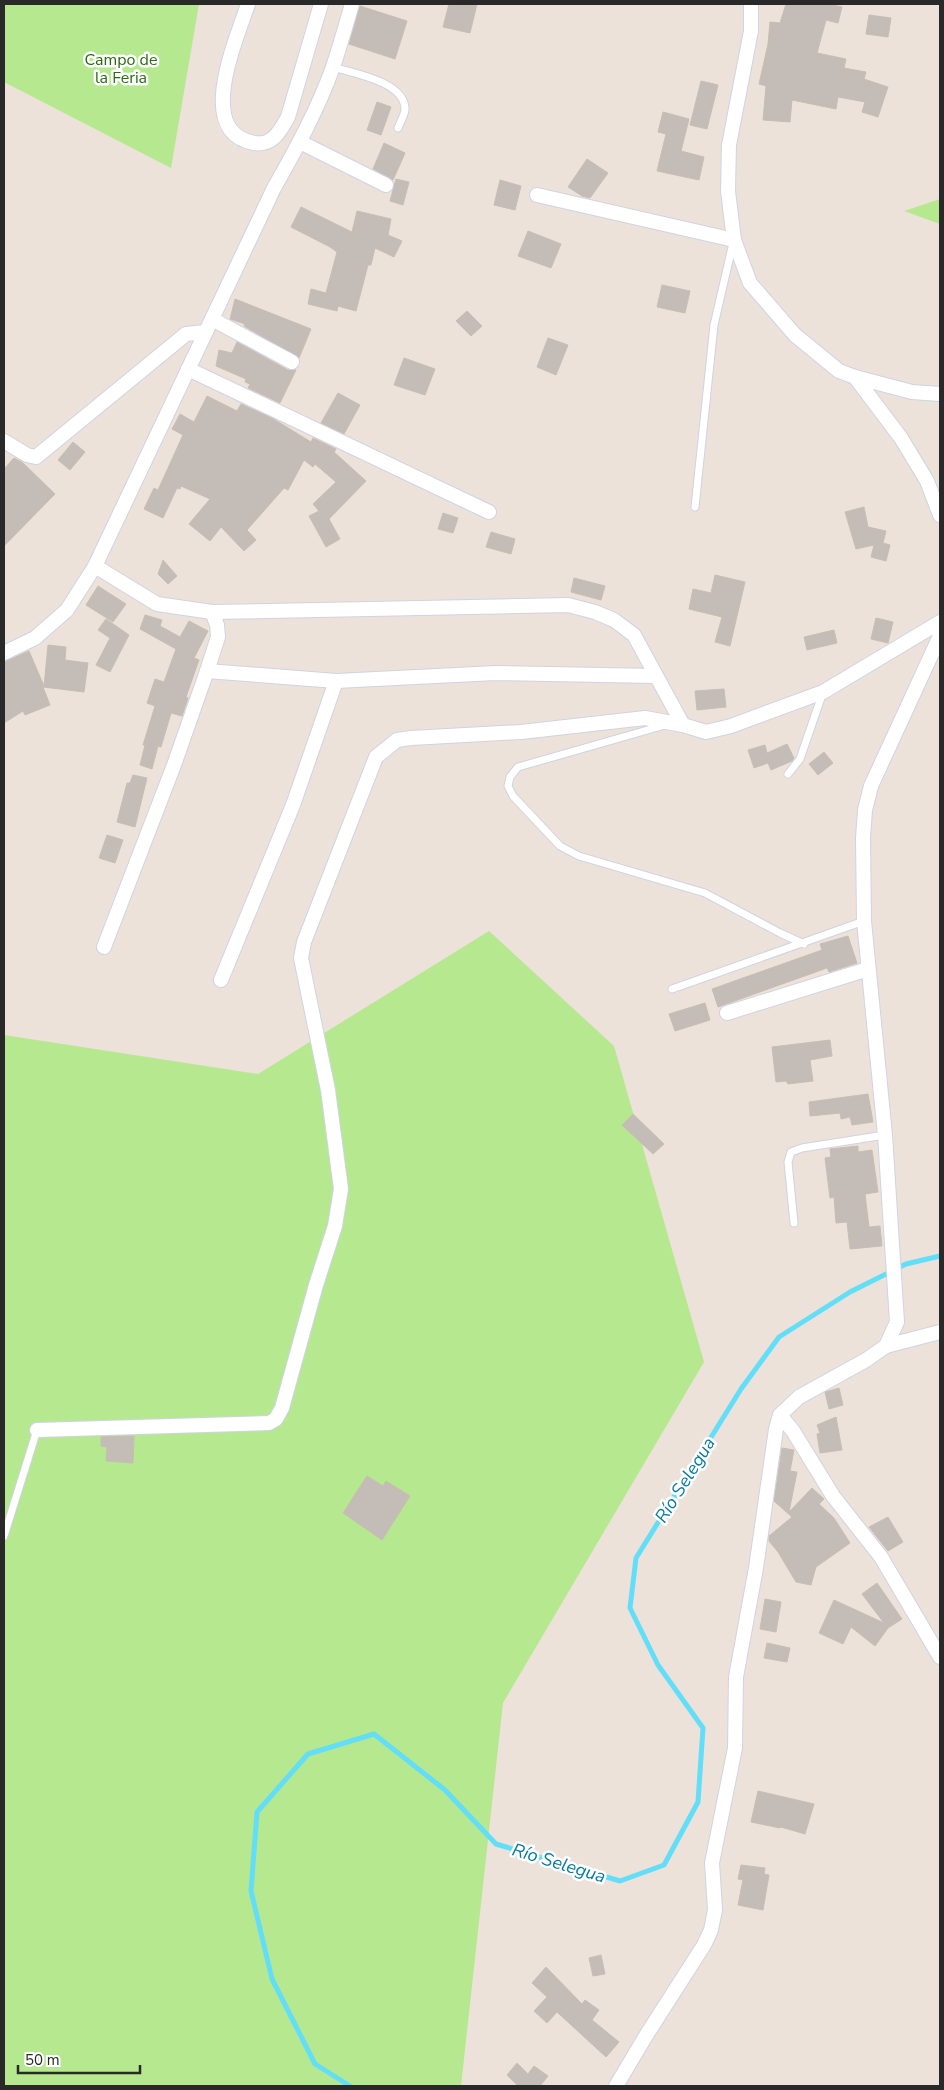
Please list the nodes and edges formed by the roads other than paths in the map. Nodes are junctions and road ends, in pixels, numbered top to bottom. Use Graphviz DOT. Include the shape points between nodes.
graph roads {
  1 [pos="248,4"];
  2 [pos="321,4"];
  3 [pos="352,4"];
  4 [pos="751,4"];
  5 [pos="333,67"];
  6 [pos="398,128"];
  7 [pos="300,142"];
  8 [pos="386,185"];
  9 [pos="537,195"];
  10 [pos="734,240"];
  11 [pos="212,319"];
  12 [pos="206,332"];
  13 [pos="292,362"];
  14 [pos="188,369"];
  15 [pos="855,377"];
  16 [pos="940,394"];
  17 [pos="4,441"];
  18 [pos="695,507"];
  19 [pos="489,512"];
  20 [pos="940,515"];
  21 [pos="95,566"];
  22 [pos="212,612"];
  23 [pos="940,622"];
  24 [pos="940,636"];
  25 [pos="4,654"];
  26 [pos="207,671"];
  27 [pos="656,676"];
  28 [pos="336,681"];
  29 [pos="823,692"];
  30 [pos="676,724"];
  31 [pos="788,774"];
  32 [pos="864,922"];
  33 [pos="804,944"];
  34 [pos="104,947"];
  35 [pos="868,969"];
  36 [pos="221,980"];
  37 [pos="672,989"];
  38 [pos="727,1013"];
  39 [pos="885,1135"];
  40 [pos="794,1224"];
  41 [pos="940,1332"];
  42 [pos="886,1346"];
  43 [pos="780,1415"];
  44 [pos="36,1430"];
  45 [pos="4,1536"];
  46 [pos="940,1657"];
  47 [pos="616,2086"];
  1 -- 2 [label="street" via="226,73 222,114 231,130 243,140 257,143 269,141 279,134 288,117"];
  3 -- 5 [label="street"];
  4 -- 10 [label="street" via="751,31 729,145 728,190"];
  5 -- 6 [label="lane" via="378,80 395,90 405,110"];
  5 -- 7 [label="street"];
  7 -- 8 [label="street"];
  7 -- 11 [label="street" via="274,188"];
  9 -- 10 [label="street"];
  10 -- 15 [label="street" via="750,283 795,336 839,371"];
  10 -- 18 [label="lane" via="714,325"];
  11 -- 12 [label="street"];
  11 -- 13 [label="street"];
  12 -- 14 [label="street"];
  12 -- 17 [label="street" via="186,334 36,457"];
  14 -- 19 [label="street"];
  14 -- 21 [label="street"];
  15 -- 16 [label="street" via="912,392"];
  15 -- 20 [label="street" via="901,438 927,481"];
  21 -- 22 [label="street" via="157,604"];
  21 -- 25 [label="street" via="67,610 35,638"];
  22 -- 26 [label="street" via="218,637"];
  22 -- 27 [label="street" via="568,605 614,620 634,635"];
  23 -- 29 [label="street"];
  24 -- 32 [label="street" via="871,786 863,838"];
  26 -- 28 [label="street"];
  26 -- 34 [label="street"];
  27 -- 28 [label="street" via="496,673"];
  27 -- 30 [label="street"];
  28 -- 36 [label="street" via="293,806"];
  29 -- 30 [label="street" via="706,732"];
  29 -- 31 [label="lane" via="800,760"];
  30 -- 33 [label="lane" via="518,766 508,786 513,796 560,846 579,856 705,894"];
  30 -- 44 [label="street" via="645,718 522,732 411,738 397,740 376,757 304,942 301,958 328,1090 340,1189 335,1226 276,1420 268,1423"];
  32 -- 33 [label="lane"];
  32 -- 35 [label="street"];
  33 -- 37 [label="lane"];
  35 -- 38 [label="street"];
  35 -- 39 [label="street"];
  39 -- 40 [label="lane" via="791,1152 788,1162"];
  39 -- 42 [label="street" via="897,1322"];
  41 -- 42 [label="street"];
  42 -- 43 [label="street" via="799,1397"];
  43 -- 46 [label="street" via="833,1496 881,1557"];
  43 -- 47 [label="street" via="736,1677 735,1748 712,1863 715,1910 711,1930"];
  44 -- 45 [label="lane"];
}
